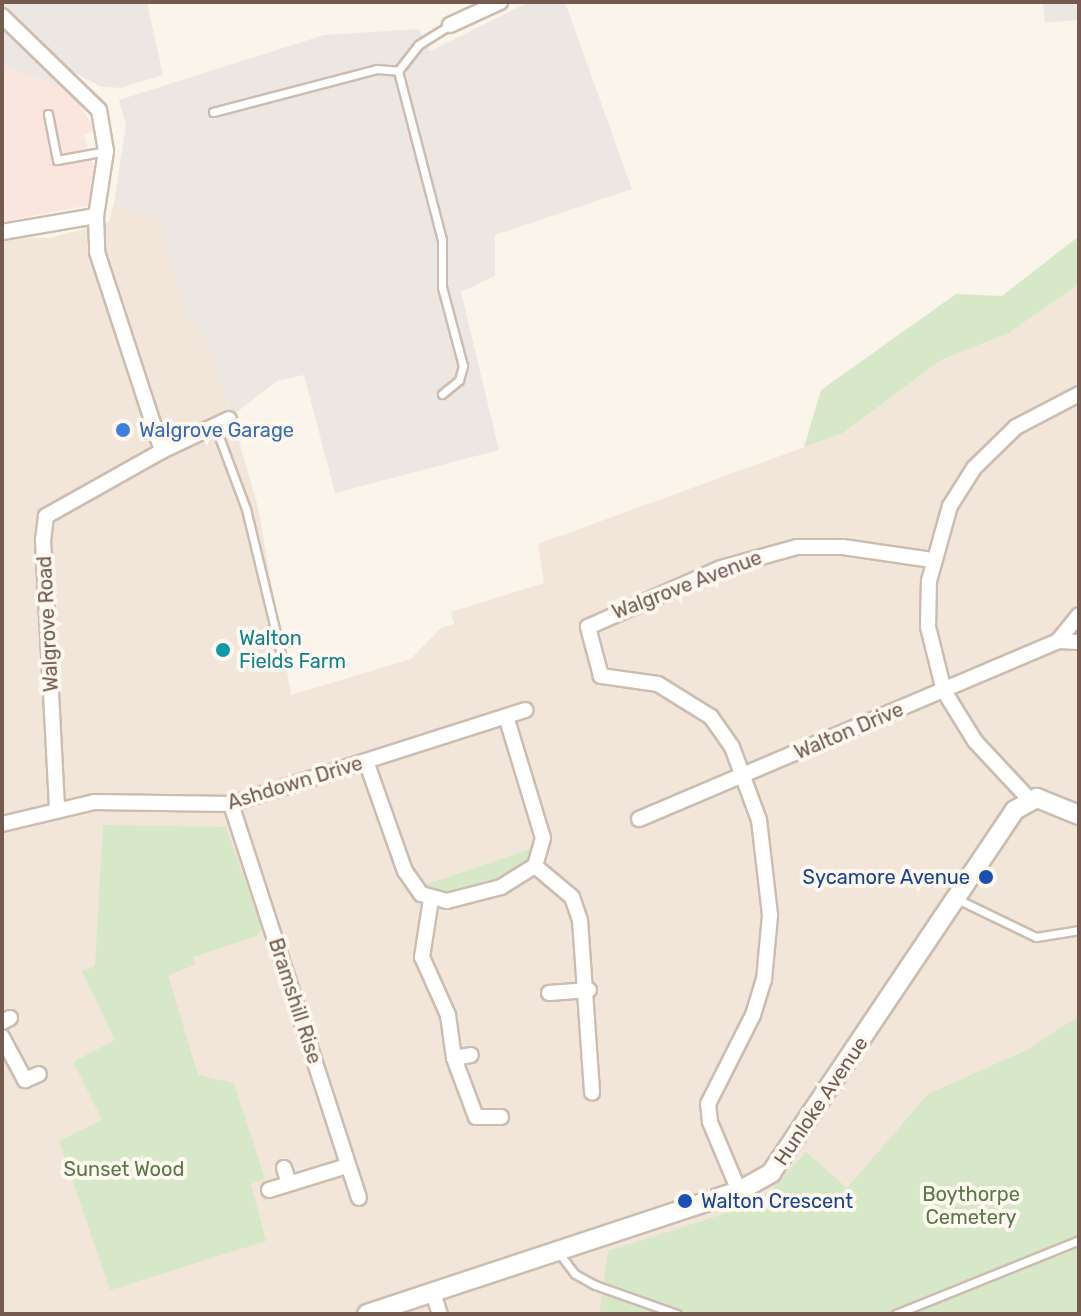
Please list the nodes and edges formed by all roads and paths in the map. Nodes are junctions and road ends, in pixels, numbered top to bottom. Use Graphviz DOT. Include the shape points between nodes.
graph roads {
  1 [pos="500,2"];
  2 [pos="2,16"];
  3 [pos="450,25"];
  4 [pos="398,71"];
  5 [pos="213,112"];
  6 [pos="48,114"];
  7 [pos="106,151"];
  8 [pos="96,216"];
  9 [pos="2,232"];
  10 [pos="442,394"];
  11 [pos="1079,394"];
  12 [pos="229,419"];
  13 [pos="215,426"];
  14 [pos="162,451"];
  15 [pos="932,560"];
  16 [pos="1079,615"];
  17 [pos="1058,641"];
  18 [pos="1079,642"];
  19 [pos="283,662"];
  20 [pos="944,691"];
  21 [pos="525,710"];
  22 [pos="506,716"];
  23 [pos="366,761"];
  24 [pos="744,774"];
  25 [pos="1029,799"];
  26 [pos="231,804"];
  27 [pos="57,808"];
  28 [pos="1079,815"];
  29 [pos="639,819"];
  30 [pos="2,824"];
  31 [pos="535,866"];
  32 [pos="955,898"];
  33 [pos="431,899"];
  34 [pos="1079,930"];
  35 [pos="589,990"];
  36 [pos="549,993"];
  37 [pos="2,1037"];
  38 [pos="471,1055"];
  39 [pos="454,1058"];
  40 [pos="17,1070"];
  41 [pos="39,1074"];
  42 [pos="2,1077"];
  43 [pos="592,1093"];
  44 [pos="501,1117"];
  45 [pos="347,1166"];
  46 [pos="284,1168"];
  47 [pos="289,1183"];
  48 [pos="269,1190"];
  49 [pos="739,1191"];
  50 [pos="359,1198"];
  51 [pos="1079,1240"];
  52 [pos="559,1253"];
  53 [pos="433,1293"];
  54 [pos="367,1314"];
  55 [pos="440,1314"];
  56 [pos="677,1314"];
  57 [pos="896,1314"];
  1 -- 3 [label="street"];
  2 -- 7 [label="street" via="99,110"];
  3 -- 4 [label="lane" via="418,45"];
  4 -- 5 [label="lane" via="377,69"];
  4 -- 10 [label="lane" via="442,240 442,287 463,366 459,380"];
  6 -- 7 [label="lane" via="57,160"];
  7 -- 8 [label="street"];
  8 -- 9 [label="street"];
  8 -- 14 [label="street" via="97,252"];
  11 -- 15 [label="street" via="1016,427 983,457 950,506"];
  12 -- 13 [label="street, Walgrove Road"];
  13 -- 14 [label="street, Walgrove Road"];
  13 -- 19 [label="lane" via="242,495"];
  14 -- 27 [label="street, Walgrove Road" via="46,516"];
  15 -- 20 [label="street" via="928,627"];
  15 -- 24 [label="street, Walgrove Avenue" via="843,547 797,547 721,568 588,627 601,676 658,684 699,707 722,731"];
  16 -- 17 [label="street, Walton Drive"];
  17 -- 18 [label="street, Walton Drive"];
  17 -- 20 [label="street, Walton Drive"];
  20 -- 24 [label="street, Walton Drive"];
  20 -- 25 [label="street" via="975,741"];
  21 -- 22 [label="street, Ashdown Drive"];
  22 -- 23 [label="street, Ashdown Drive"];
  22 -- 31 [label="street" via="542,828"];
  23 -- 26 [label="street, Ashdown Drive"];
  23 -- 33 [label="street" via="408,879"];
  24 -- 29 [label="street, Walton Drive"];
  24 -- 49 [label="street" via="759,820 767,873 767,955 753,1015 710,1097 708,1113"];
  25 -- 28 [label="street" via="1044,799"];
  25 -- 32 [label="street, Hunloke Avenue" via="1005,823"];
  26 -- 27 [label="street, Ashdown Drive" via="94,802"];
  26 -- 45 [label="street, Bramshill Rise"];
  27 -- 30 [label="street"];
  31 -- 33 [label="street" via="501,887 447,901"];
  31 -- 35 [label="street" via="572,897"];
  32 -- 34 [label="lane" via="1036,937"];
  32 -- 49 [label="street, Hunloke Avenue" via="785,1159"];
  33 -- 39 [label="street" via="422,957 448,1015"];
  35 -- 36 [label="street"];
  35 -- 43 [label="street"];
  37 -- 40 [label="street"];
  38 -- 39 [label="street"];
  39 -- 44 [label="street" via="476,1117"];
  40 -- 41 [label="street" via="25,1080"];
  40 -- 42 [label="street"];
  45 -- 47 [label="street"];
  45 -- 50 [label="street, Bramshill Rise"];
  46 -- 47 [label="street"];
  47 -- 48 [label="street"];
  49 -- 52 [label="street, Hunloke Avenue"];
  51 -- 57 [label="lane"];
  52 -- 53 [label="street, Hunloke Avenue"];
  52 -- 56 [label="lane" via="575,1274 595,1285"];
  53 -- 54 [label="street, Hunloke Avenue"];
  53 -- 55 [label="street"];
}
